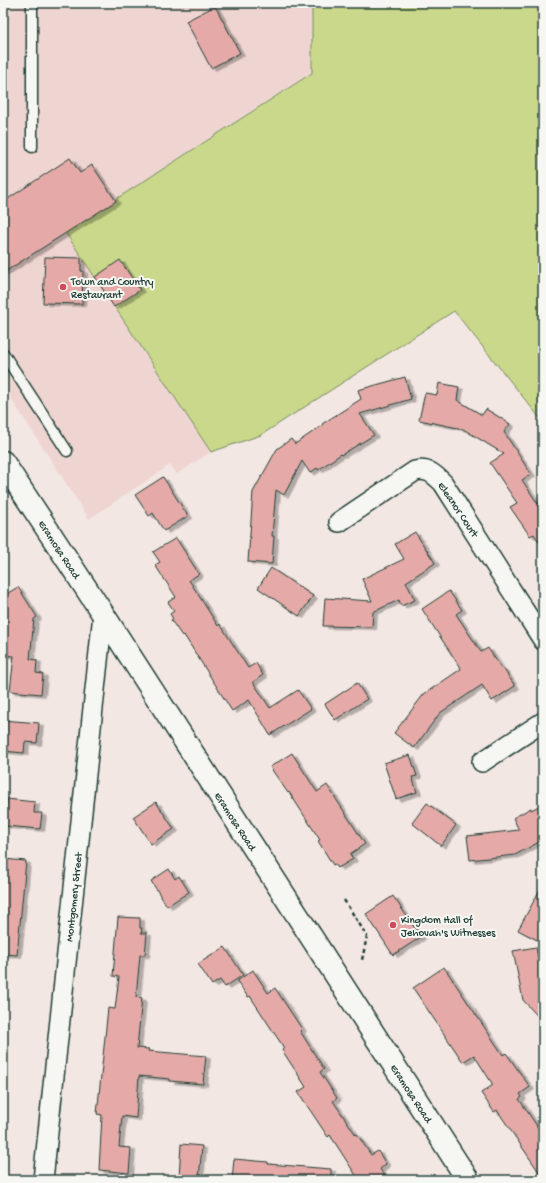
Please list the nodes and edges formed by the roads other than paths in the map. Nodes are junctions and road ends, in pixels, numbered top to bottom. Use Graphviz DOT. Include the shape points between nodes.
graph roads {
  1 [pos="32,3"];
  2 [pos="32,147"];
  3 [pos="3,353"];
  4 [pos="67,451"];
  5 [pos="3,462"];
  6 [pos="338,522"];
  7 [pos="103,614"];
  8 [pos="543,640"];
  9 [pos="543,722"];
  10 [pos="482,762"];
  11 [pos="43,1180"];
  12 [pos="468,1180"];
  1 -- 2 [label="lane"];
  3 -- 4 [label="lane"];
  5 -- 7 [label="main road, Eramosa Road"];
  6 -- 8 [label="street, Eleanor Court" via="415,471 423,469 433,473 443,483"];
  7 -- 11 [label="street, Montgomery Street"];
  7 -- 12 [label="main road, Eramosa Road"];
  9 -- 10 [label="street"];
}
